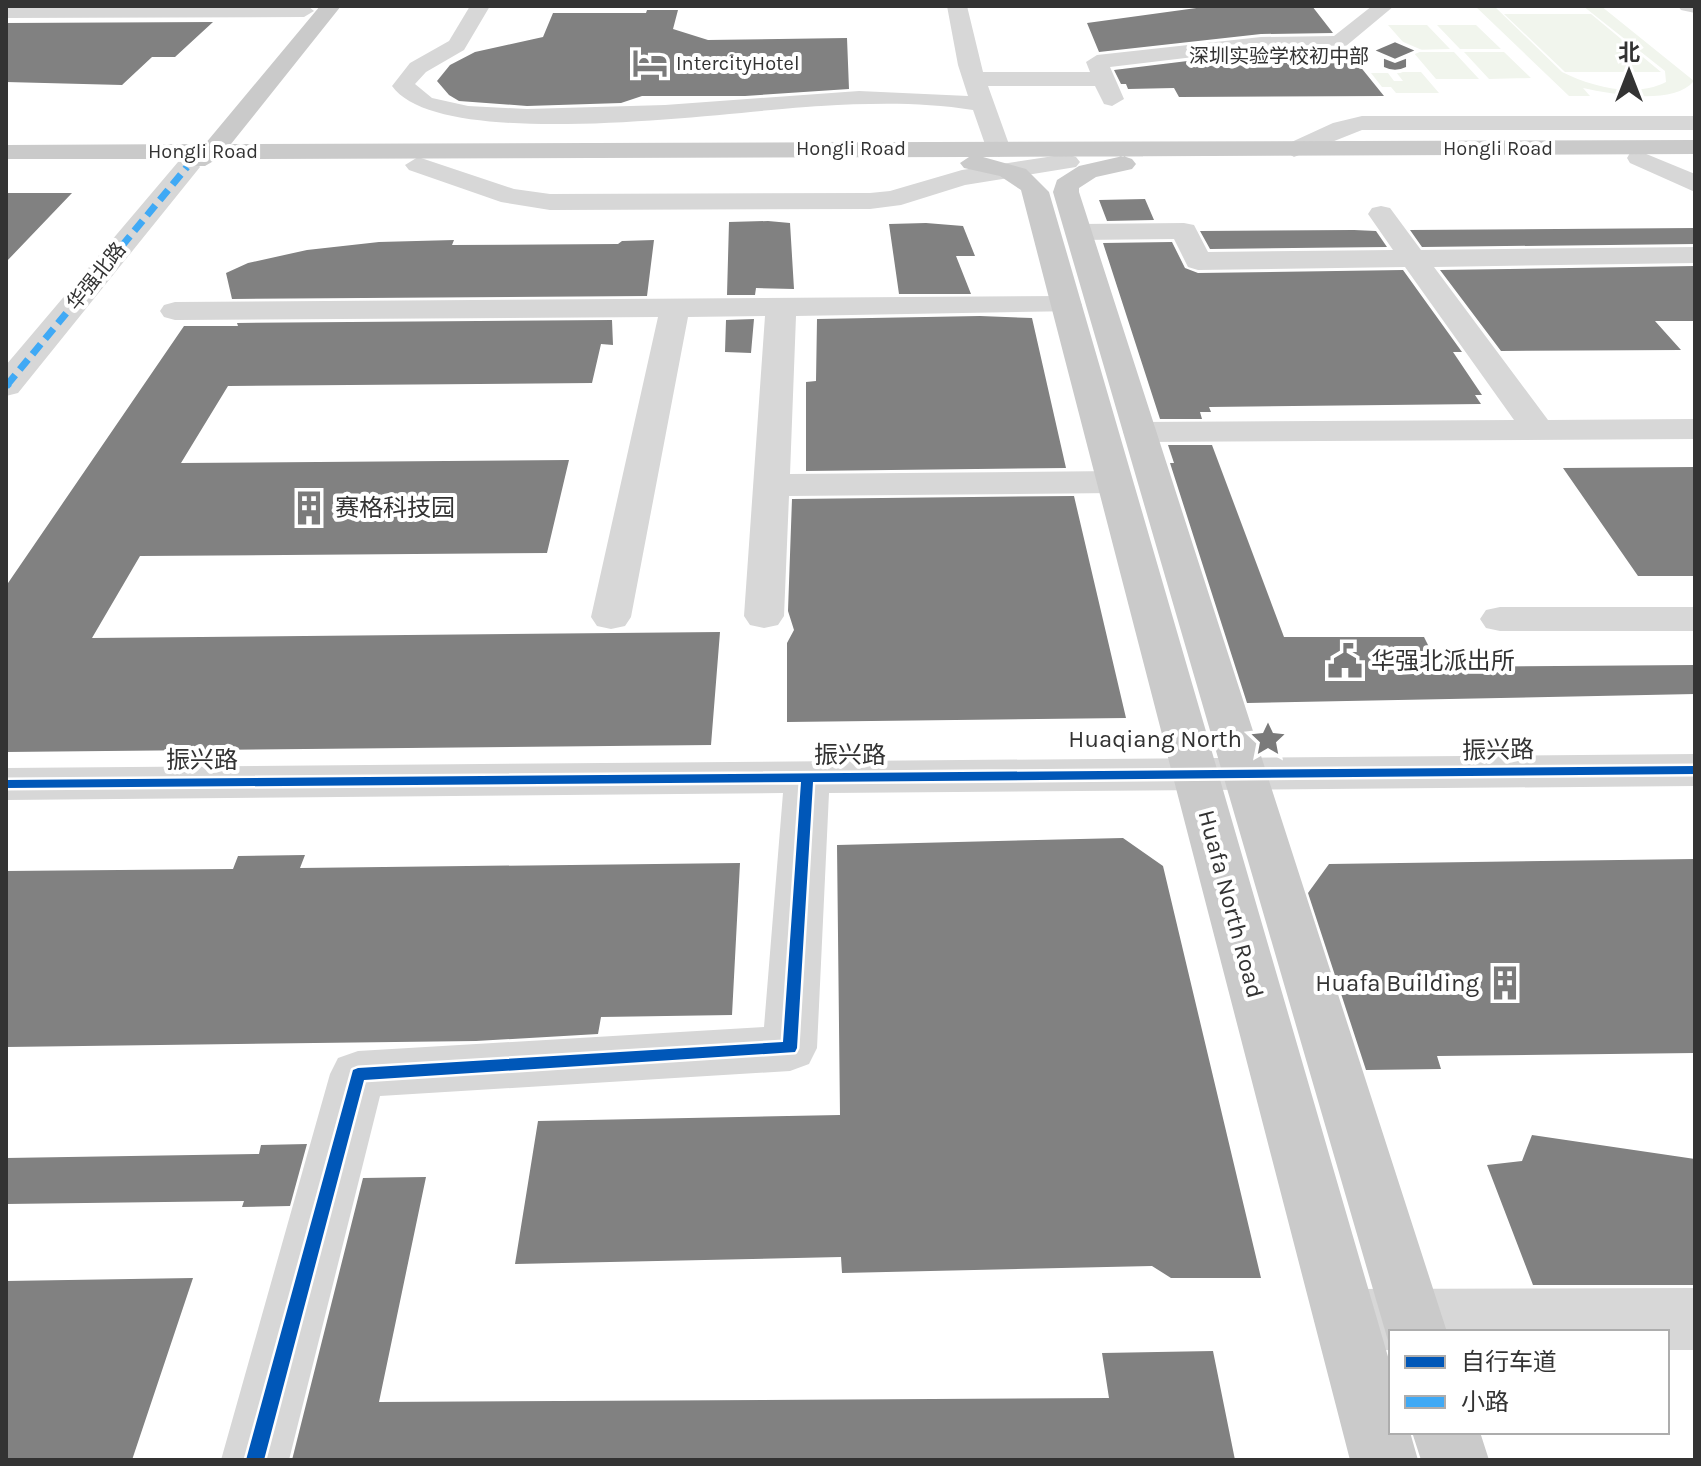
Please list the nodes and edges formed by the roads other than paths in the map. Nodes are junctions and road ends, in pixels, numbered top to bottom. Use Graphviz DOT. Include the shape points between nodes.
graph roads {
  1 [pos="331,6"];
  2 [pos="480,6"];
  3 [pos="957,6"];
  4 [pos="1384,6"];
  5 [pos="1688,6"];
  6 [pos="1695,7"];
  7 [pos="306,9"];
  8 [pos="6,12"];
  9 [pos="974,79"];
  10 [pos="982,105"];
  11 [pos="1695,123"];
  12 [pos="1695,147"];
  13 [pos="1294,150"];
  14 [pos="212,151"];
  15 [pos="6,152"];
  16 [pos="1639,158"];
  17 [pos="1695,158"];
  18 [pos="185,159"];
  19 [pos="1004,160"];
  20 [pos="966,162"];
  21 [pos="1067,162"];
  22 [pos="1149,162"];
  23 [pos="418,165"];
  24 [pos="6,167"];
  25 [pos="1695,184"];
  26 [pos="1381,214"];
  27 [pos="1079,232"];
  28 [pos="1695,255"];
  29 [pos="1414,258"];
  30 [pos="1067,305"];
  31 [pos="781,307"];
  32 [pos="675,308"];
  33 [pos="175,311"];
  34 [pos="6,386"];
  35 [pos="1695,429"];
  36 [pos="1538,430"];
  37 [pos="1140,432"];
  38 [pos="1115,482"];
  39 [pos="771,485"];
  40 [pos="764,616"];
  41 [pos="611,617"];
  42 [pos="1500,619"];
  43 [pos="1695,619"];
  44 [pos="1695,770"];
  45 [pos="1245,774"];
  46 [pos="1196,775"];
  47 [pos="807,778"];
  48 [pos="6,784"];
  49 [pos="1695,1319"];
  50 [pos="1346,1320"];
  51 [pos="1414,1326"];
  52 [pos="1447,1434"];
  53 [pos="255,1460"];
  54 [pos="1384,1460"];
  55 [pos="1455,1460"];
  1 -- 14 [label="main road"];
  2 -- 10 [label="street" via="454,48 407,75 406,96 454,113 500,117 867,98 936,98"];
  3 -- 9 [label="street"];
  4 -- 9 [label="street" via="1339,42 1261,43 1097,62 1108,89"];
  5 -- 6 [label="street"];
  7 -- 8 [label="street"];
  7 -- 18 [label="main road"];
  9 -- 10 [label="street"];
  10 -- 19 [label="street"];
  11 -- 13 [label="street" via="1362,123"];
  12 -- 13 [label="main road, Hongli Road"];
  13 -- 19 [label="main road, Hongli Road"];
  14 -- 18 [label="main road"];
  14 -- 19 [label="main road, Hongli Road"];
  15 -- 18 [label="main road, Hongli Road"];
  16 -- 17 [label="main road, Hongli Road"];
  16 -- 22 [label="main road, Hongli Road"];
  16 -- 25 [label="street"];
  18 -- 23 [label="main road, Hongli Road"];
  18 -- 24 [label="main road, Hongli Road"];
  18 -- 34 [label="street, 华强北路"];
  19 -- 20 [label="main road"];
  19 -- 21 [label="street"];
  19 -- 23 [label="street" via="882,201 563,202 510,196"];
  19 -- 30 [label="main road, Huafa North Road" via="1036,192"];
  20 -- 21 [label="main road, Hongli Road"];
  20 -- 23 [label="main road, Hongli Road"];
  21 -- 22 [label="main road, Hongli Road"];
  22 -- 27 [label="main road, Huafa North Road" via="1101,168 1070,180 1066,192"];
  26 -- 29 [label="street"];
  27 -- 29 [label="street" via="1184,231 1198,261"];
  27 -- 37 [label="main road, Huafa North Road"];
  28 -- 29 [label="street"];
  29 -- 36 [label="street"];
  30 -- 31 [label="street"];
  30 -- 38 [label="main road, Huafa North Road"];
  31 -- 32 [label="street"];
  31 -- 39 [label="street"];
  32 -- 33 [label="street"];
  32 -- 41 [label="street"];
  35 -- 36 [label="street"];
  36 -- 37 [label="street"];
  37 -- 45 [label="main road, Huafa North Road"];
  38 -- 39 [label="street"];
  38 -- 46 [label="main road, Huafa North Road"];
  39 -- 40 [label="street"];
  42 -- 43 [label="street"];
  44 -- 45 [label="street, 振兴路"];
  45 -- 46 [label="street, 振兴路"];
  45 -- 51 [label="main road, Huafa North Road"];
  46 -- 47 [label="street, 振兴路"];
  46 -- 50 [label="main road, Huafa North Road"];
  47 -- 48 [label="street, 振兴路"];
  47 -- 53 [label="street" via="790,1048 358,1074"];
  49 -- 51 [label="street"];
  50 -- 51 [label="street"];
  50 -- 54 [label="main road, Huafa North Road"];
  52 -- 55 [label="main road"];
}
